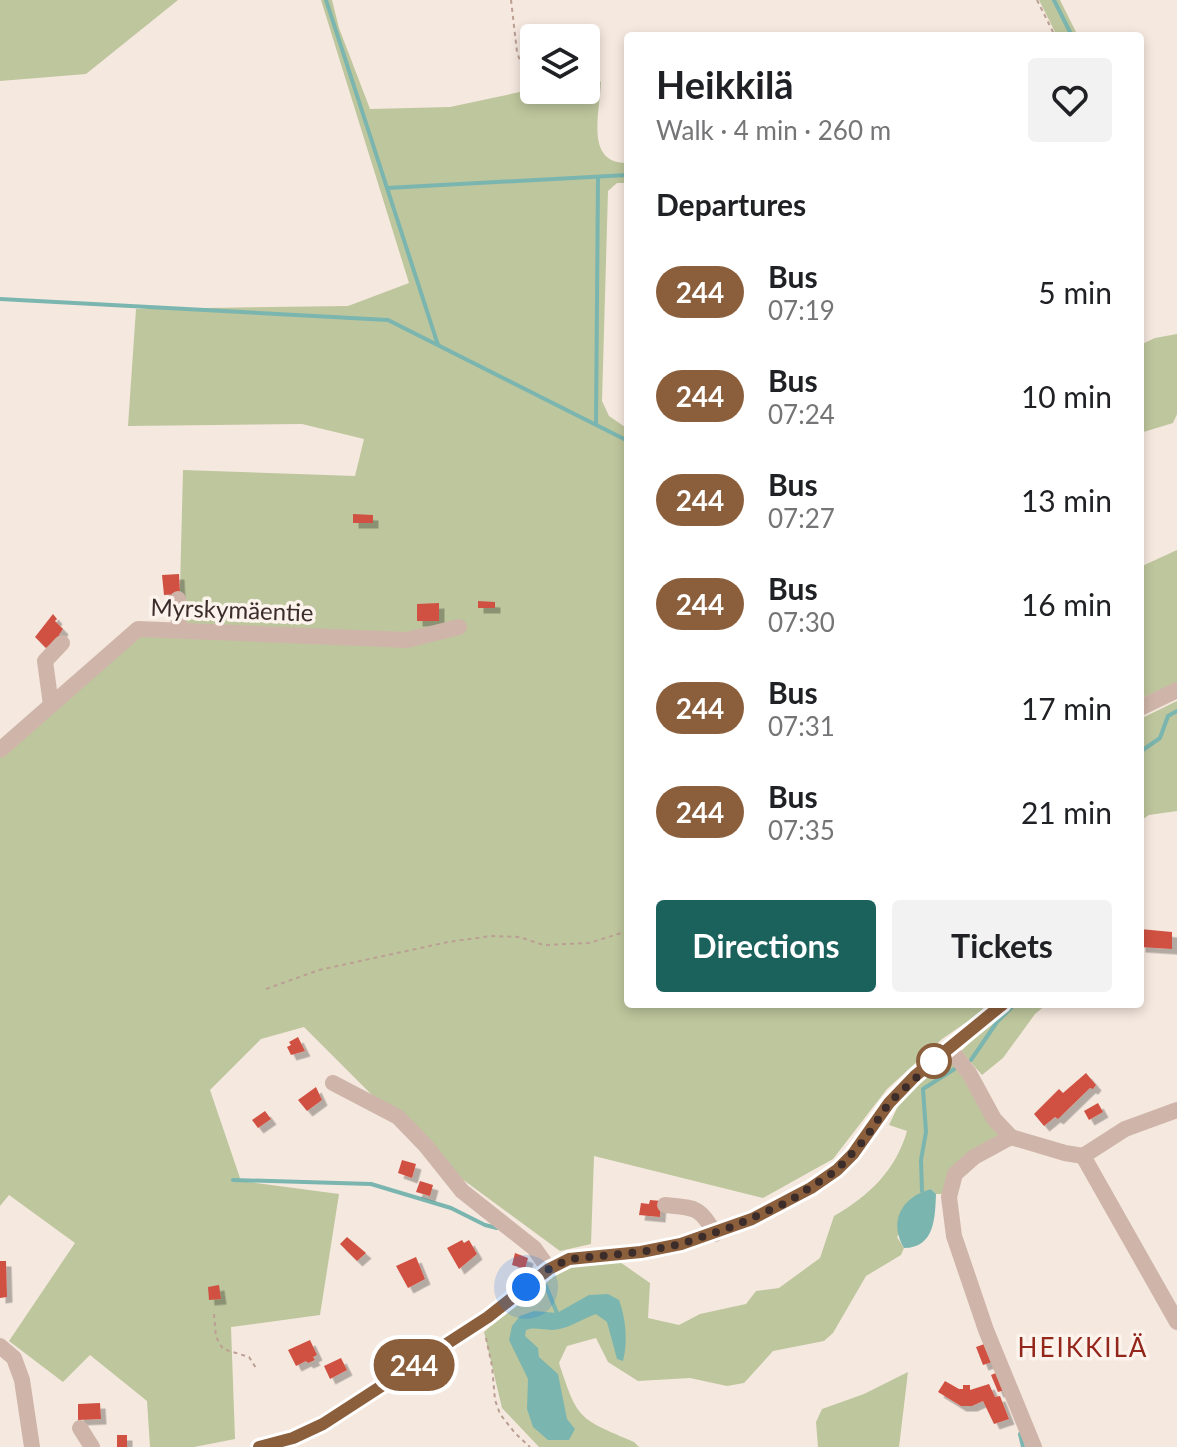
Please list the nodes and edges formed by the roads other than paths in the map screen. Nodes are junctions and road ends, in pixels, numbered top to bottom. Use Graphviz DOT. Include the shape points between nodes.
graph roads {
  1 [pos="178,599"];
  2 [pos="459,627"];
  3 [pos="179,630"];
  4 [pos="62,643"];
  5 [pos="1177,690"];
  6 [pos="51,705"];
  7 [pos="1144,706"];
  8 [pos="0,750"];
  9 [pos="998,1008"];
  10 [pos="950,1049"];
  11 [pos="333,1083"];
  12 [pos="1177,1110"];
  13 [pos="1011,1137"];
  14 [pos="1083,1156"];
  15 [pos="665,1205"];
  16 [pos="715,1234"];
  17 [pos="549,1269"];
  18 [pos="1177,1322"];
  19 [pos="0,1346"];
  20 [pos="80,1428"];
  21 [pos="32,1447"];
  22 [pos="92,1447"];
  23 [pos="259,1447"];
  24 [pos="1034,1447"];
  1 -- 3 [label="street"];
  2 -- 3 [label="street, Myrskymäentie" via="407,640"];
  3 -- 6 [label="street, Myrskymäentie" via="138,629"];
  4 -- 6 [label="street" via="45,661"];
  5 -- 7 [label="street"];
  6 -- 8 [label="street, Myrskymäentie"];
  9 -- 10 [label="street"];
  10 -- 13 [label="street"];
  10 -- 16 [label="street" via="889,1103 837,1170 788,1202"];
  11 -- 17 [label="street" via="398,1117 462,1191 534,1248"];
  12 -- 14 [label="street" via="1125,1129"];
  13 -- 14 [label="street"];
  13 -- 24 [label="street" via="955,1174 949,1197 954,1236"];
  14 -- 18 [label="street"];
  15 -- 16 [label="street" via="696,1208"];
  16 -- 17 [label="street" via="641,1252 569,1259"];
  17 -- 23 [label="street" via="480,1322 323,1424"];
  19 -- 21 [label="street" via="14,1358 22,1380"];
  20 -- 22 [label="street"];
}
